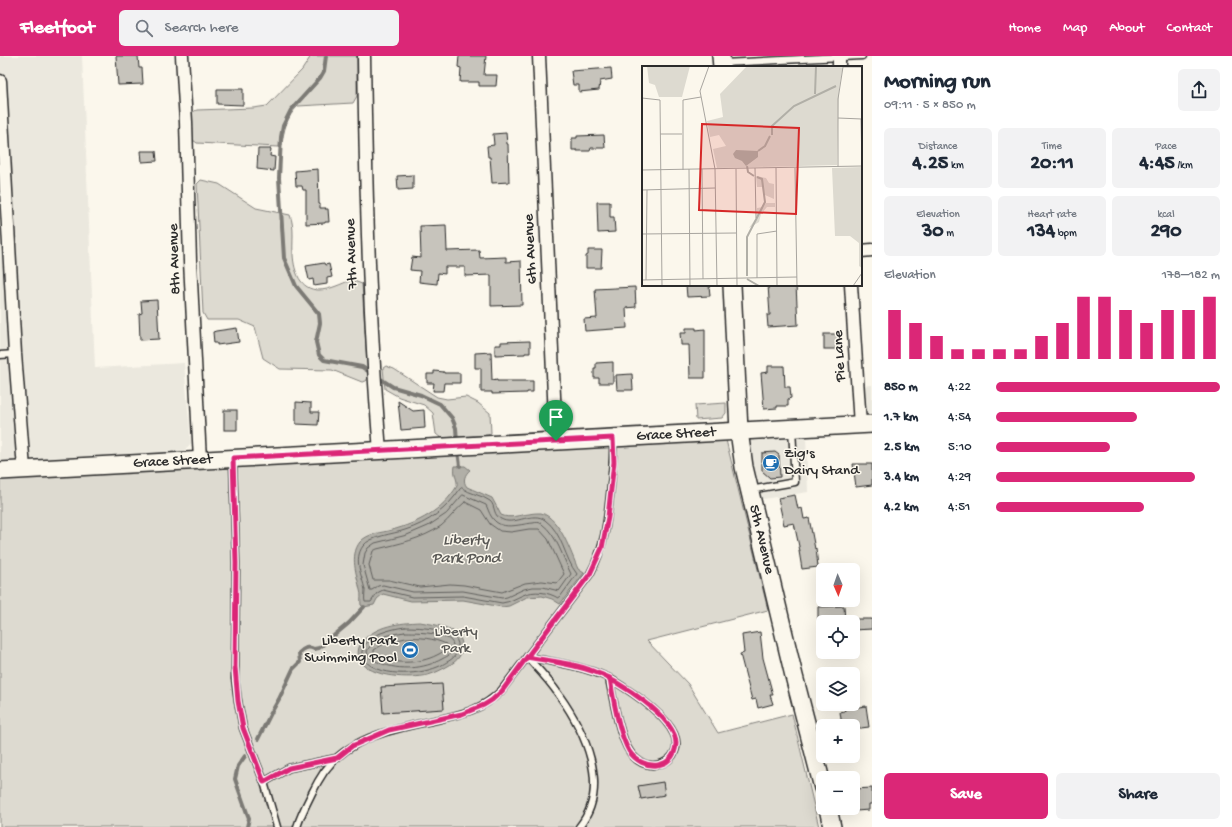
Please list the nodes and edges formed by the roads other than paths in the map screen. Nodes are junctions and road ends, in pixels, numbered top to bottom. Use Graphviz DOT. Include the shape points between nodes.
graph roads {
  1 [pos="182,56"];
  2 [pos="364,56"];
  3 [pos="539,56"];
  4 [pos="862,56"];
  5 [pos="839,60"];
  6 [pos="721,62"];
  7 [pos="0,81"];
  8 [pos="872,250"];
  9 [pos="862,251"];
  10 [pos="732,286"];
  11 [pos="851,286"];
  12 [pos="14,354"];
  13 [pos="0,355"];
  14 [pos="866,424"];
  15 [pos="792,428"];
  16 [pos="739,431"];
  17 [pos="613,438"];
  18 [pos="556,441"];
  19 [pos="380,450"];
  20 [pos="233,458"];
  21 [pos="200,460"];
  22 [pos="24,469"];
  23 [pos="0,470"];
  24 [pos="748,490"];
  25 [pos="527,657"];
  26 [pos="610,678"];
  27 [pos="337,758"];
  28 [pos="819,771"];
  29 [pos="264,782"];
  30 [pos="829,815"];
  31 [pos="277,827"];
  32 [pos="297,827"];
  33 [pos="579,827"];
  34 [pos="832,827"];
  1 -- 21 [label="street, 8th Avenue"];
  2 -- 19 [label="street, 7th Avenue" via="368,259"];
  3 -- 18 [label="street, 6th Avenue"];
  4 -- 5 [label="lane"];
  5 -- 6 [label="lane"];
  7 -- 12 [label="street"];
  8 -- 9 [label="street"];
  10 -- 16 [label="street, 5th Avenue"];
  11 -- 14 [label="street, Pie Lane"];
  12 -- 13 [label="lane"];
  12 -- 22 [label="street"];
  14 -- 15 [label="street, Grace Street"];
  15 -- 16 [label="street, Grace Street"];
  15 -- 24 [label="lane" via="795,482"];
  16 -- 17 [label="street, Grace Street"];
  16 -- 24 [label="street, 5th Avenue"];
  17 -- 18 [label="street, Grace Street"];
  17 -- 25 [label="lane" via="614,462 602,548 590,574"];
  18 -- 19 [label="street, Grace Street"];
  19 -- 20 [label="street, Grace Street"];
  20 -- 21 [label="street, Grace Street"];
  20 -- 29 [label="lane" via="236,563 235,673 243,728"];
  21 -- 22 [label="street, Grace Street"];
  22 -- 23 [label="street, Grace Street"];
  24 -- 28 [label="street, 5th Avenue"];
  25 -- 26 [label="lane" via="576,666"];
  25 -- 27 [label="lane" via="502,691 484,705 462,714 389,730 352,746"];
  25 -- 33 [label="lane" via="571,712 588,747 594,793 588,814"];
  26 -- 26 [label="lane" via="649,705 674,734 674,753 662,764 644,764 636,760 630,751 615,706"];
  27 -- 29 [label="lane" via="289,768"];
  27 -- 32 [label="lane" via="321,777 304,807"];
  29 -- 31 [label="lane"];
  30 -- 34 [label="street"];
}
